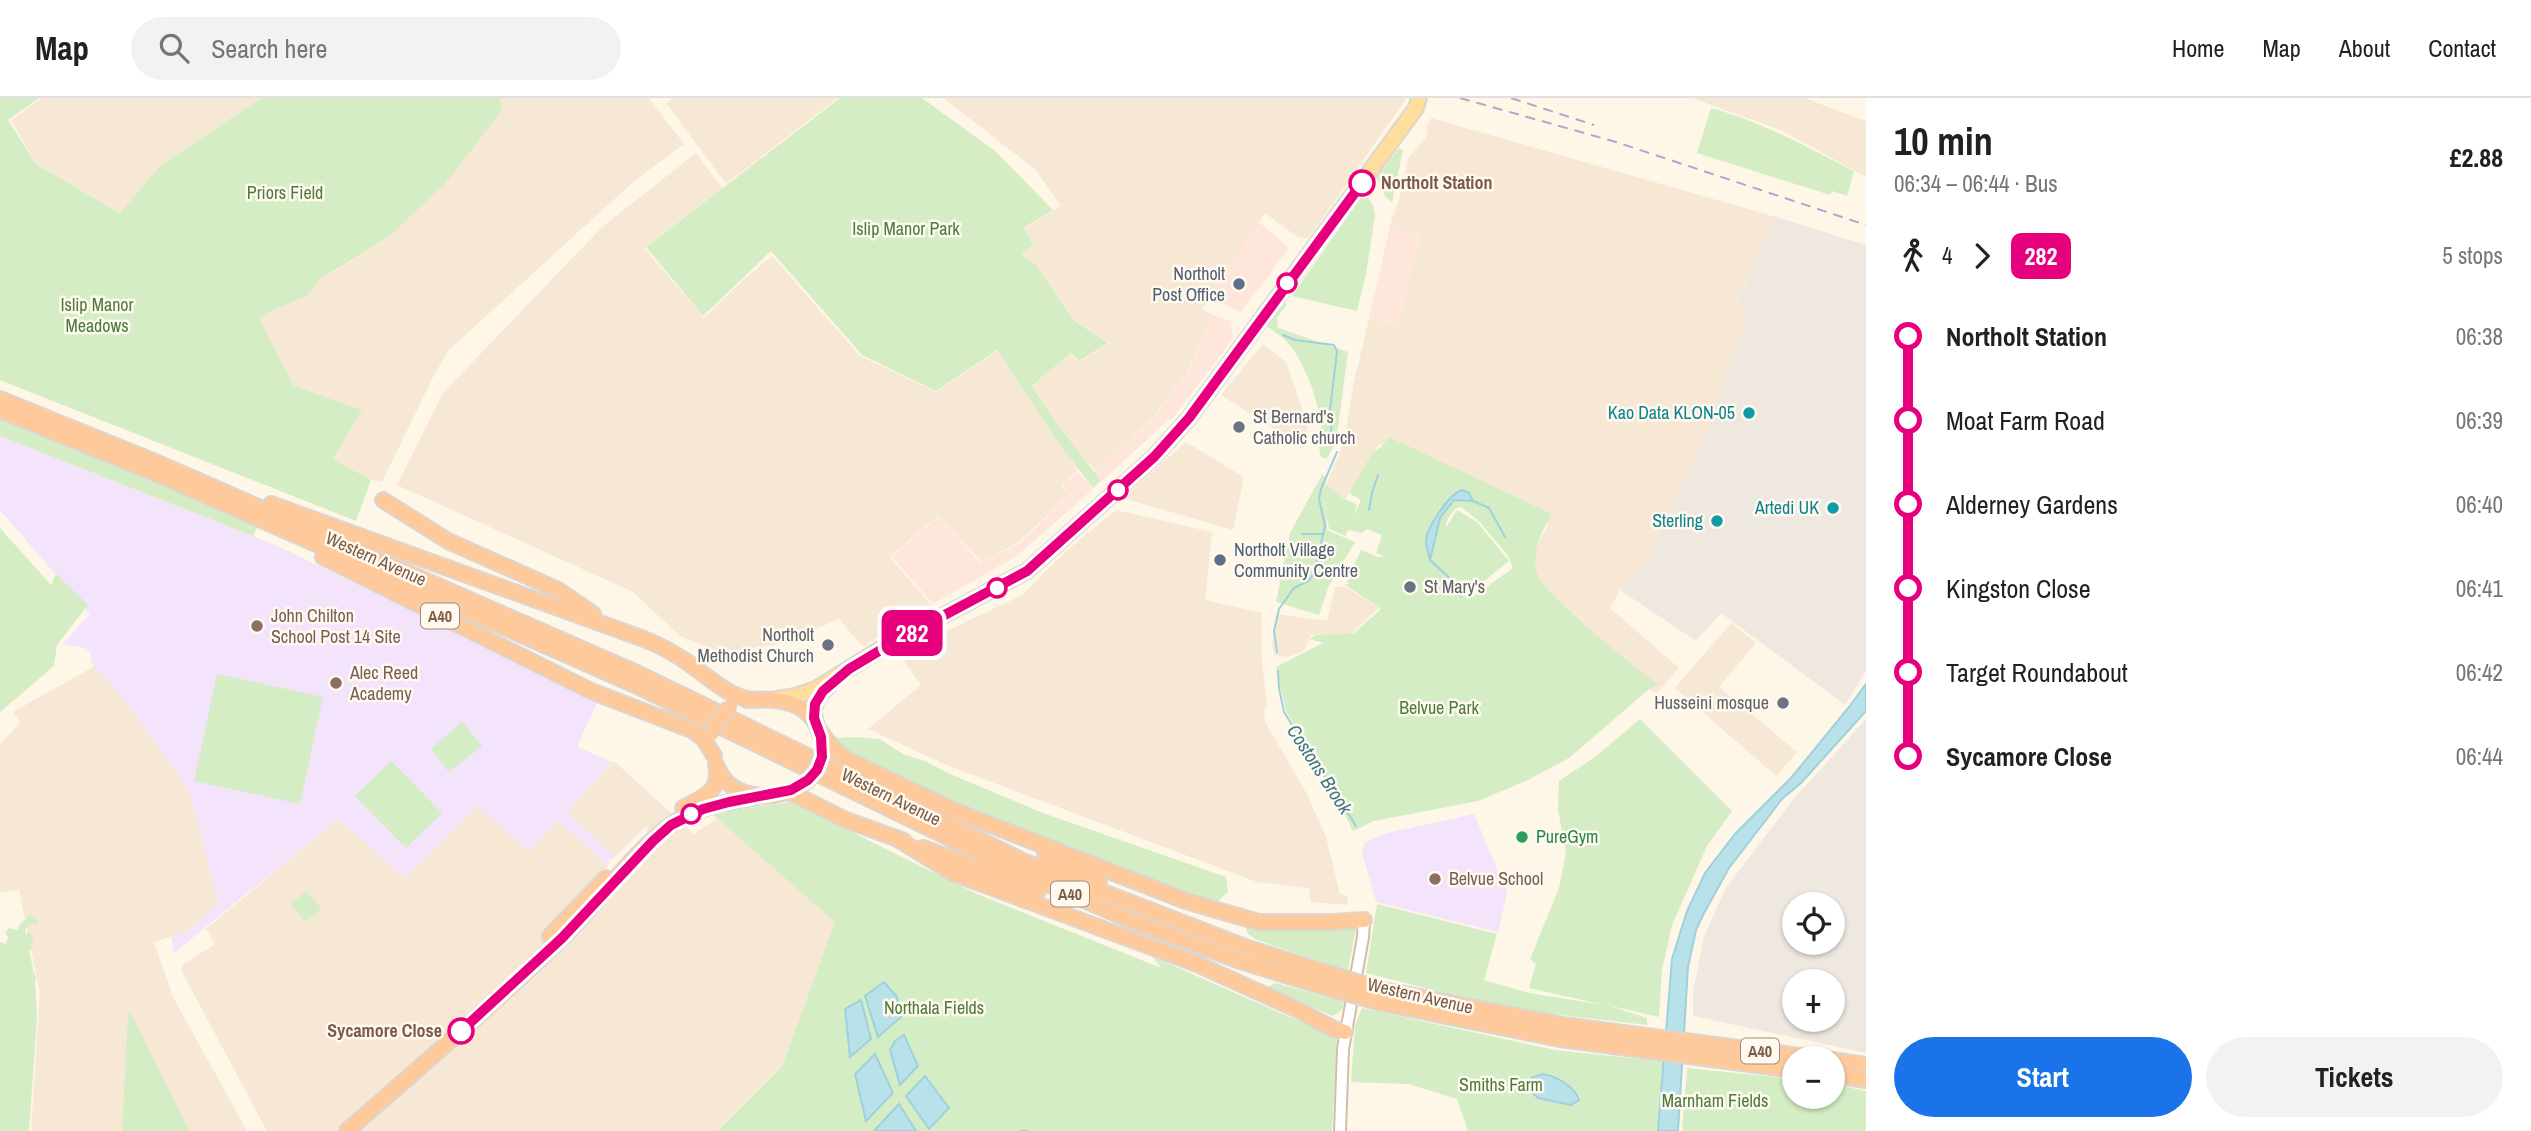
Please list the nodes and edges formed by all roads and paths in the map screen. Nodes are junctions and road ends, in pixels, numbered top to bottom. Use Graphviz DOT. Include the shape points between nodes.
graph roads {
  1 [pos="1421,101"];
  2 [pos="0,399"];
  3 [pos="0,410"];
  4 [pos="153,461"];
  5 [pos="162,476"];
  6 [pos="383,500"];
  7 [pos="610,626"];
  8 [pos="849,669"];
  9 [pos="775,699"];
  10 [pos="754,700"];
  11 [pos="818,728"];
  12 [pos="715,761"];
  13 [pos="786,792"];
  14 [pos="763,796"];
  15 [pos="955,811"];
  16 [pos="897,838"];
  17 [pos="1130,920"];
  18 [pos="1364,920"];
  19 [pos="1188,926"];
  20 [pos="1332,982"];
  21 [pos="1345,1031"];
  22 [pos="1696,1050"];
  23 [pos="1782,1056"];
  24 [pos="1845,1062"];
  25 [pos="1866,1065"];
  26 [pos="1782,1068"];
  27 [pos="1845,1077"];
  28 [pos="1866,1080"];
  29 [pos="335,1131"];
  30 [pos="347,1131"];
  31 [pos="1340,1131"];
  1 -- 8 [label="main road" via="1154,457 1027,571"];
  2 -- 4 [label="highway, Western Avenue / A40"];
  3 -- 5 [label="highway, Western Avenue / A40"];
  4 -- 7 [label="highway, A40"];
  4 -- 19 [label="highway, Western Avenue / A40" via="639,674 1025,862"];
  5 -- 12 [label="highway, A40" via="591,691 692,730 704,739"];
  5 -- 17 [label="highway, Western Avenue / A40" via="635,685 1011,868"];
  6 -- 7 [label="highway" via="448,541 558,590"];
  7 -- 10 [label="highway, A40" via="661,646 719,685"];
  8 -- 9 [label="main road" via="809,692"];
  8 -- 11 [label="main road" via="817,699 813,712"];
  9 -- 10 [label="highway"];
  9 -- 11 [label="highway" via="794,703"];
  10 -- 12 [label="highway, bridge" via="730,707 717,721 712,733"];
  11 -- 13 [label="highway, bridge" via="822,752 817,770 800,787"];
  11 -- 15 [label="highway, A40" via="846,758"];
  12 -- 14 [label="highway" via="722,778 734,789"];
  12 -- 29 [label="highway" via="717,782 708,795 647,835 518,968"];
  13 -- 14 [label="highway"];
  13 -- 16 [label="highway, A40"];
  14 -- 30 [label="highway" via="703,809 663,831 524,974"];
  15 -- 18 [label="highway" via="1186,901 1258,922"];
  15 -- 19 [label="highway, A40"];
  16 -- 17 [label="highway, A40"];
  16 -- 21 [label="highway" via="953,873 1197,964"];
  17 -- 20 [label="highway, Western Avenue / A40" via="1240,961"];
  18 -- 21 [label="street"];
  19 -- 20 [label="highway, Western Avenue / A40"];
  20 -- 22 [label="highway, Western Avenue / A40, bridge" via="1499,1028"];
  21 -- 31 [label="street"];
  22 -- 23 [label="highway, Western Avenue / A40"];
  22 -- 26 [label="highway, Western Avenue / A40"];
  24 -- 25 [label="highway"];
  27 -- 28 [label="highway"];
}
